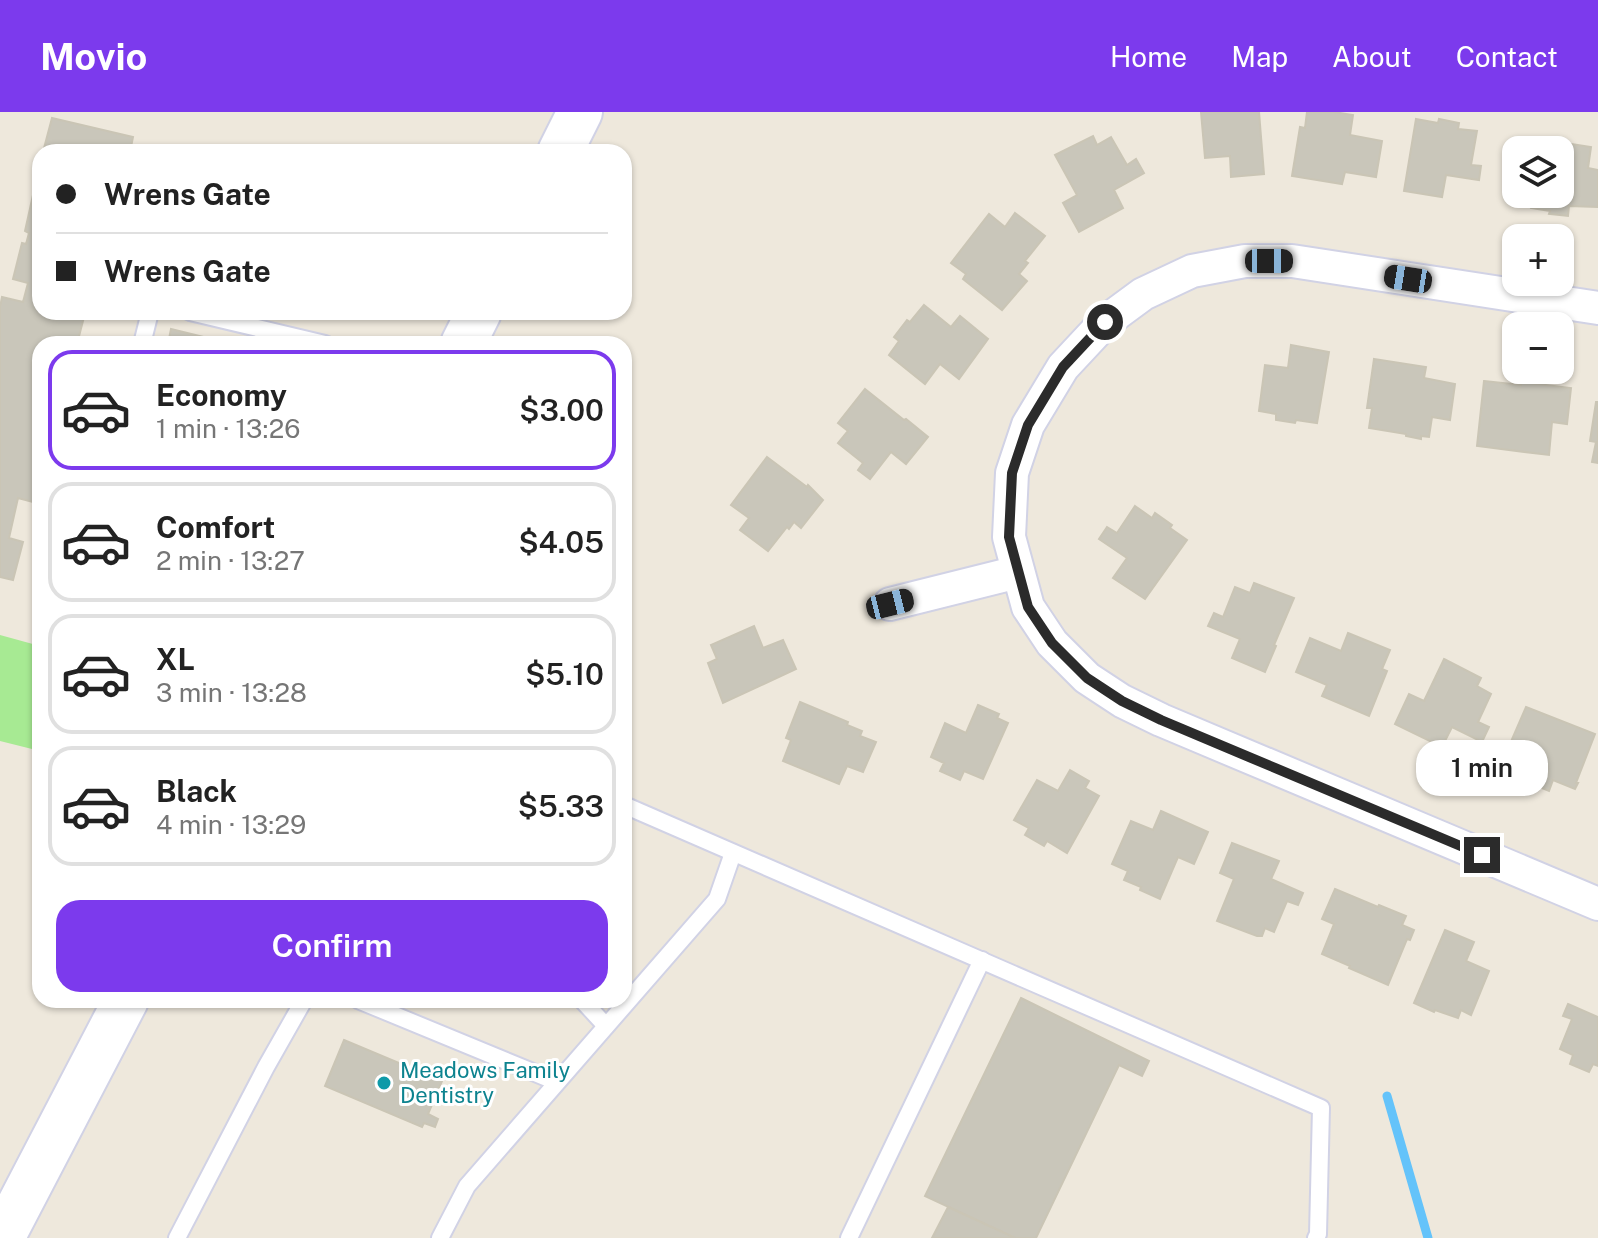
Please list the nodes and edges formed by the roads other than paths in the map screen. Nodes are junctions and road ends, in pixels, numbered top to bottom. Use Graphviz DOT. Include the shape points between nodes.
graph roads {
  1 [pos="580,112"];
  2 [pos="564,144"];
  3 [pos="1598,308"];
  4 [pos="224,320"];
  5 [pos="291,336"];
  6 [pos="1018,572"];
  7 [pos="890,604"];
  8 [pos="632,809"];
  9 [pos="733,853"];
  10 [pos="1598,904"];
  11 [pos="982,960"];
  12 [pos="632,996"];
  13 [pos="122,1008"];
  14 [pos="299,1008"];
  15 [pos="377,1008"];
  16 [pos="589,1008"];
  17 [pos="622,1008"];
  18 [pos="606,1026"];
  19 [pos="557,1082"];
  20 [pos="11,1212"];
  21 [pos="177,1238"];
  22 [pos="440,1238"];
  23 [pos="849,1238"];
  24 [pos="1316,1238"];
  1 -- 2 [label="main road"];
  3 -- 6 [label="street" via="1292,261 1245,261 1192,271 1143,294 1105,322 1063,367 1028,425 1012,473 1009,537"];
  4 -- 5 [label="lane"];
  6 -- 7 [label="street"];
  6 -- 10 [label="street" via="1028,607 1052,643 1087,678 1122,701"];
  8 -- 9 [label="lane"];
  9 -- 11 [label="lane"];
  9 -- 12 [label="lane" via="717,899"];
  11 -- 23 [label="lane"];
  11 -- 24 [label="lane" via="1321,1108"];
  13 -- 20 [label="main road"];
  14 -- 21 [label="lane"];
  15 -- 19 [label="lane"];
  16 -- 18 [label="lane"];
  17 -- 18 [label="lane"];
  18 -- 19 [label="lane"];
  19 -- 22 [label="lane" via="467,1186"];
}
